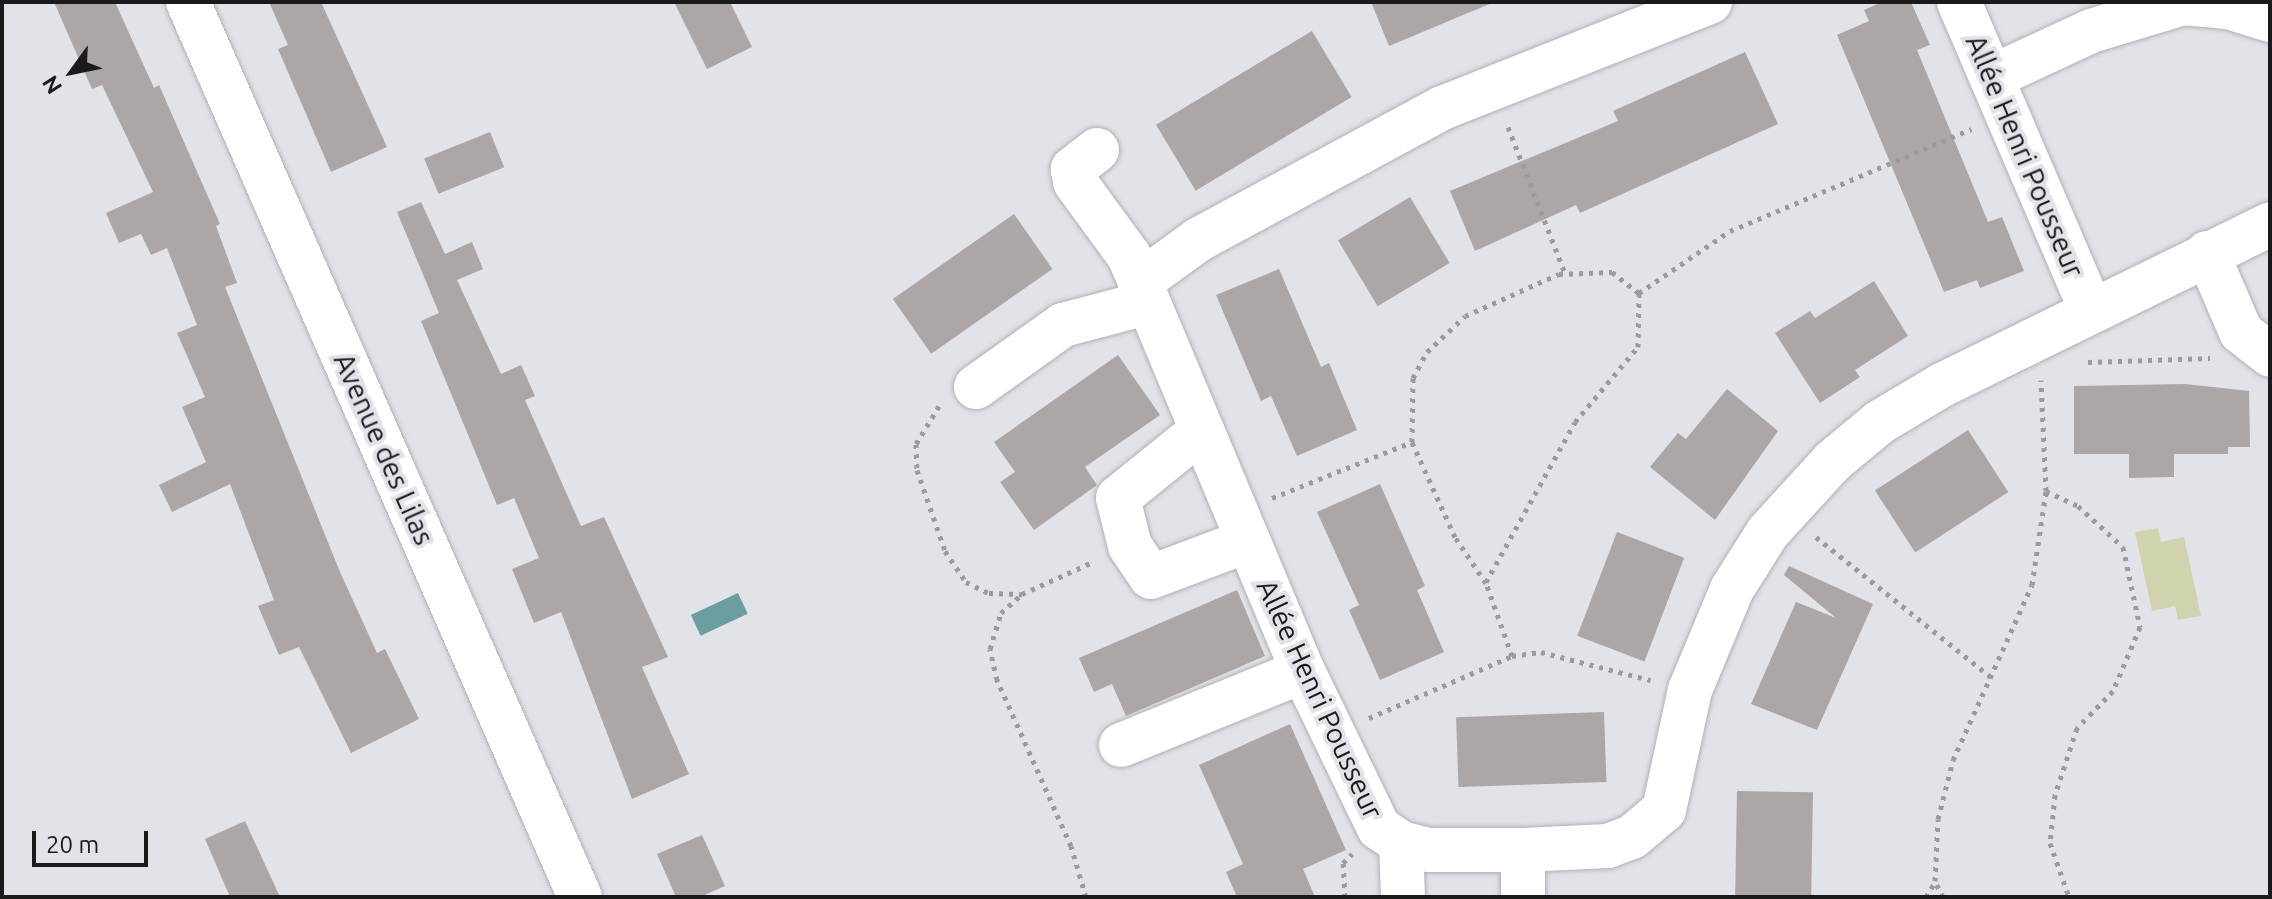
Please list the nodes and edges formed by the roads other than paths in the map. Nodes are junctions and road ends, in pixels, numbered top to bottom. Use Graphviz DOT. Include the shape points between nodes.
graph roads {
  1 [pos="188,2"];
  2 [pos="1710,2"];
  3 [pos="1959,2"];
  4 [pos="2256,12"];
  5 [pos="2087,16"];
  6 [pos="2000,95"];
  7 [pos="1097,150"];
  8 [pos="2270,224"];
  9 [pos="2207,253"];
  10 [pos="1143,292"];
  11 [pos="2091,310"];
  12 [pos="2270,355"];
  13 [pos="976,387"];
  14 [pos="1202,430"];
  15 [pos="1241,527"];
  16 [pos="1303,671"];
  17 [pos="1121,745"];
  18 [pos="1401,843"];
  19 [pos="1523,850"];
  20 [pos="580,897"];
  21 [pos="1403,897"];
  22 [pos="1523,897"];
  1 -- 20 [label="street, Avenue des Lilas"];
  2 -- 10 [label="street" via="1491,85 1198,240"];
  3 -- 6 [label="street, Allée Henri Pousseur"];
  4 -- 5 [label="street" via="2183,3"];
  5 -- 6 [label="street"];
  6 -- 11 [label="street, Allée Henri Pousseur"];
  7 -- 10 [label="street, Allée Henri Pousseur" via="1073,169 1075,182 1129,256"];
  8 -- 9 [label="street, Allée Henri Pousseur"];
  9 -- 11 [label="street, Allée Henri Pousseur"];
  9 -- 12 [label="street" via="2241,332"];
  10 -- 13 [label="street" via="1063,325"];
  10 -- 14 [label="street, Allée Henri Pousseur"];
  11 -- 19 [label="street, Allée Henri Pousseur" via="1880,422 1833,461 1783,512 1732,589 1690,690 1664,810 1608,846"];
  14 -- 15 [label="street, Allée Henri Pousseur"];
  14 -- 15 [label="street" via="1118,498 1130,546 1151,577"];
  15 -- 16 [label="street, Allée Henri Pousseur"];
  16 -- 17 [label="street"];
  16 -- 18 [label="street, Allée Henri Pousseur" via="1379,828"];
  18 -- 19 [label="street, Allée Henri Pousseur" via="1429,850"];
  18 -- 21 [label="street"];
  19 -- 22 [label="street"];
}
